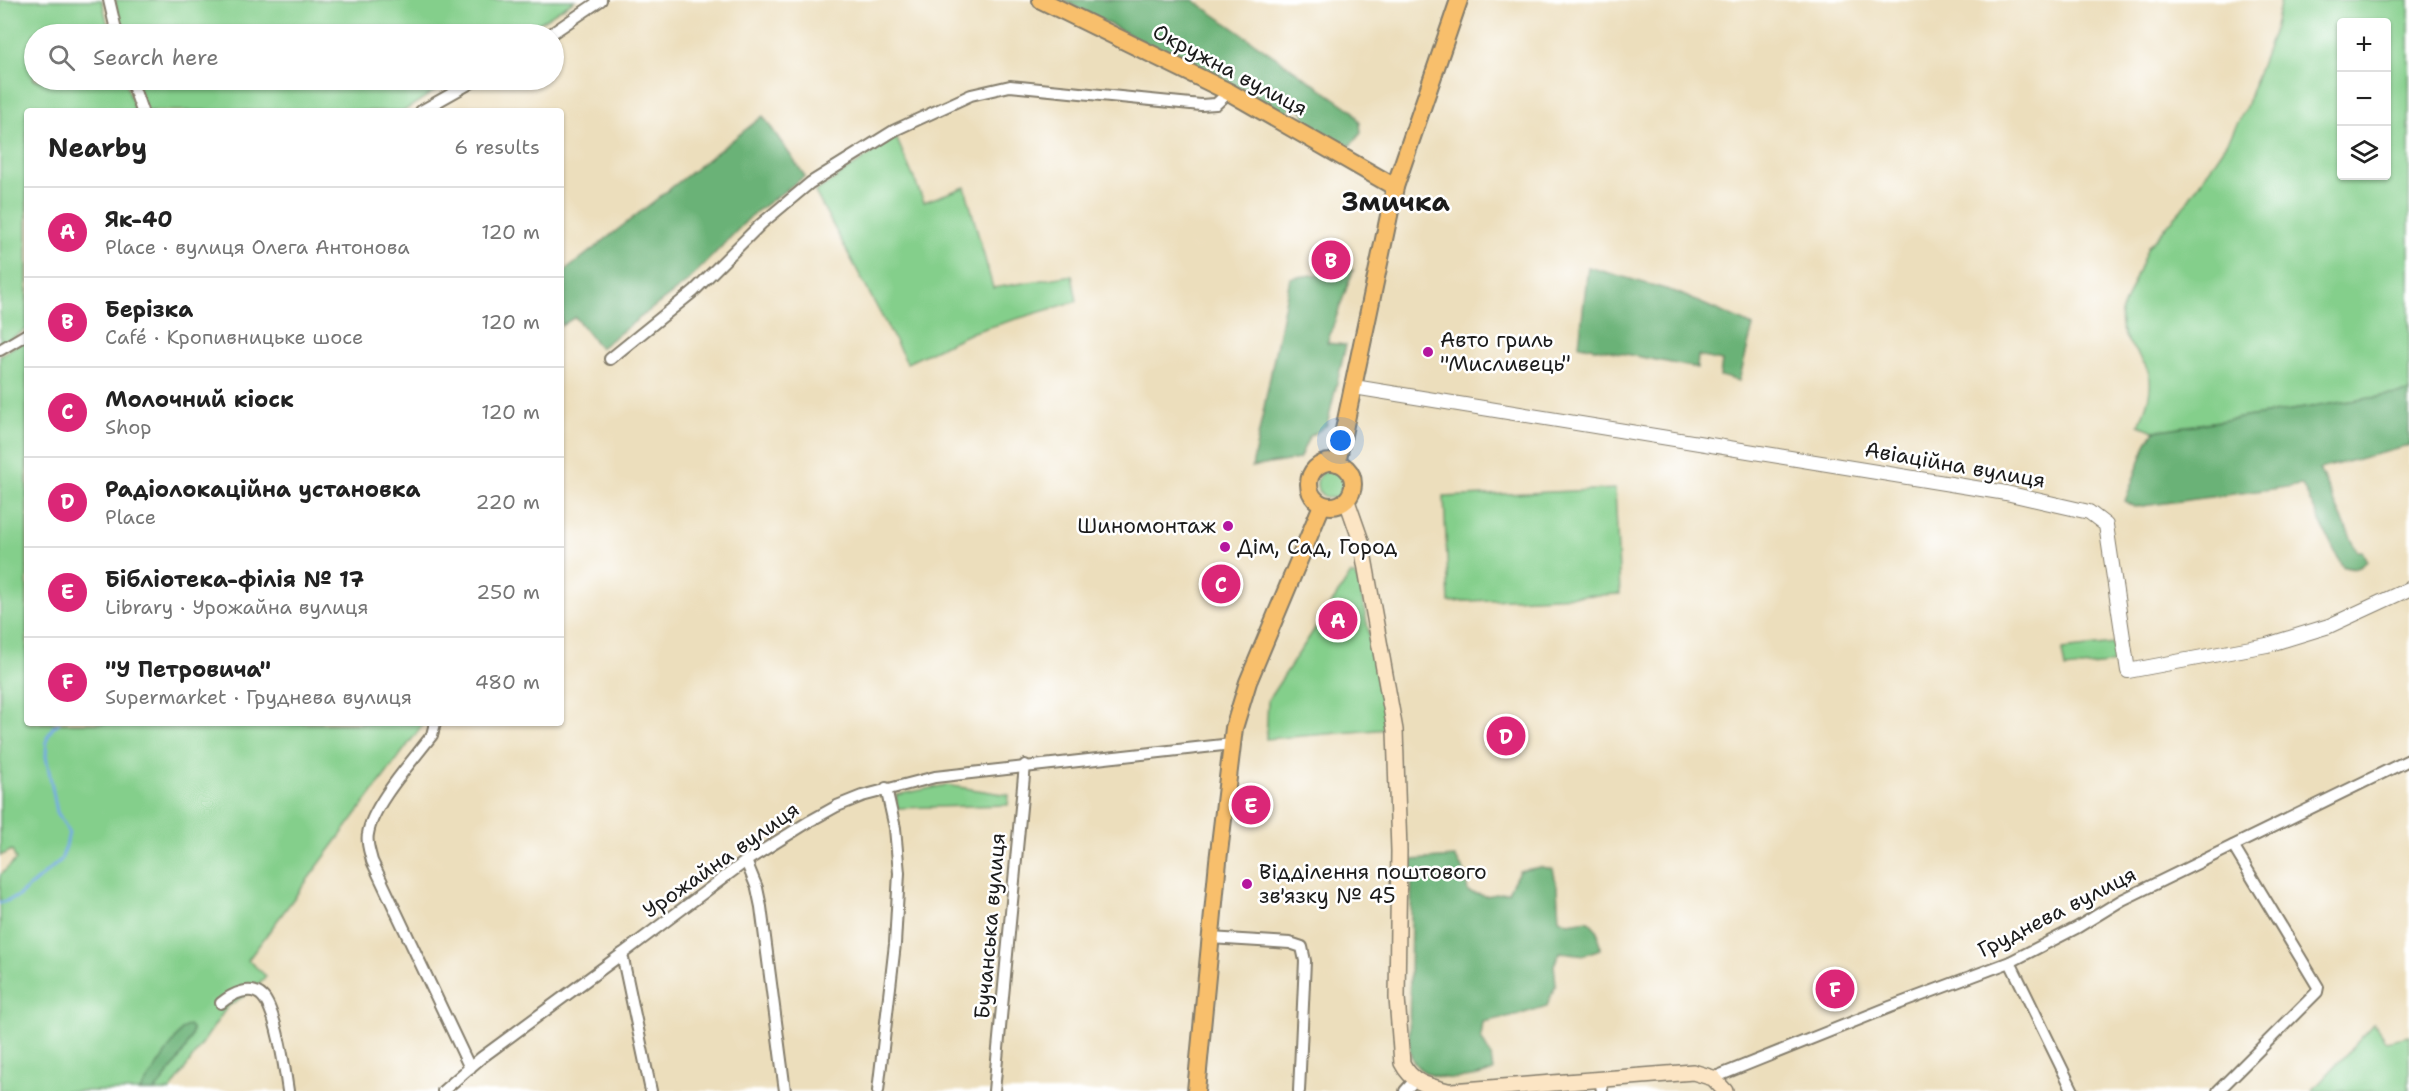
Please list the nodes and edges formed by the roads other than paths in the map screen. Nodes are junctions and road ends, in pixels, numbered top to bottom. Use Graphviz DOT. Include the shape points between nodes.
graph roads {
  1 [pos="109,0"];
  2 [pos="601,0"];
  3 [pos="1041,0"];
  4 [pos="1460,0"];
  5 [pos="115,24"];
  6 [pos="564,25"];
  7 [pos="135,90"];
  8 [pos="458,90"];
  9 [pos="1229,92"];
  10 [pos="141,108"];
  11 [pos="426,108"];
  12 [pos="1395,187"];
  13 [pos="24,336"];
  14 [pos="0,350"];
  15 [pos="610,360"];
  16 [pos="1354,387"];
  17 [pos="1337,463"];
  18 [pos="1347,501"];
  19 [pos="1322,505"];
  20 [pos="2408,591"];
  21 [pos="434,726"];
  22 [pos="1232,744"];
  23 [pos="2409,760"];
  24 [pos="1025,765"];
  25 [pos="886,788"];
  26 [pos="2233,846"];
  27 [pos="746,861"];
  28 [pos="1210,938"];
  29 [pos="622,954"];
  30 [pos="2010,962"];
  31 [pos="221,1003"];
  32 [pos="470,1068"];
  33 [pos="1713,1078"];
  34 [pos="457,1085"];
  35 [pos="1410,1085"];
  36 [pos="1601,1085"];
  37 [pos="288,1091"];
  38 [pos="443,1091"];
  39 [pos="651,1091"];
  40 [pos="785,1091"];
  41 [pos="878,1091"];
  42 [pos="994,1091"];
  43 [pos="1196,1091"];
  44 [pos="1299,1091"];
  45 [pos="1450,1091"];
  46 [pos="1725,1091"];
  47 [pos="2073,1091"];
  48 [pos="2218,1091"];
  1 -- 5 [label="street"];
  2 -- 6 [label="street"];
  3 -- 9 [label="main road, Окружна вулиця"];
  4 -- 12 [label="main road"];
  7 -- 10 [label="street"];
  8 -- 11 [label="street"];
  9 -- 12 [label="main road, Окружна вулиця"];
  9 -- 15 [label="street" via="1216,104 1201,105 1010,86 971,95 895,130 810,183 760,224 694,291"];
  12 -- 16 [label="main road"];
  13 -- 14 [label="street"];
  16 -- 17 [label="main road"];
  16 -- 20 [label="street, Авіаційна вулиця" via="2006,493 2089,512 2106,525 2128,671 2267,645 2329,626"];
  17 -- 18 [label="main road" via="1347,469 1352,480"];
  17 -- 19 [label="main road" via="1316,468 1310,477 1313,498"];
  18 -- 19 [label="main road"];
  18 -- 35 [label="main road" via="1361,541 1395,730 1399,851 1397,998 1402,1063"];
  19 -- 22 [label="main road" via="1248,682"];
  21 -- 32 [label="street" via="432,735 374,816 367,836 372,861"];
  22 -- 24 [label="street, Урожайна вулиця"];
  22 -- 28 [label="main road"];
  23 -- 26 [label="street, Груднева вулиця"];
  24 -- 25 [label="street, Урожайна вулиця"];
  24 -- 42 [label="street, Бучанська вулиця"];
  25 -- 27 [label="street, Урожайна вулиця" via="837,806"];
  25 -- 41 [label="street" via="900,873"];
  26 -- 30 [label="street, Груднева вулиця" via="2122,900"];
  26 -- 48 [label="street" via="2317,983 2317,992"];
  27 -- 29 [label="street, Урожайна вулиця"];
  27 -- 40 [label="street" via="761,907"];
  28 -- 43 [label="main road"];
  28 -- 44 [label="street" via="1302,947 1305,961"];
  29 -- 32 [label="street, Урожайна вулиця"];
  29 -- 39 [label="street"];
  30 -- 33 [label="street, Груднева вулиця"];
  30 -- 47 [label="street"];
  31 -- 37 [label="street" via="246,991 265,998"];
  32 -- 34 [label="street, Урожайна вулиця"];
  33 -- 36 [label="main road" via="1693,1071 1622,1077"];
  33 -- 46 [label="main road"];
  34 -- 38 [label="street, Урожайна вулиця"];
  35 -- 45 [label="main road"];
  36 -- 45 [label="main road"];
}
